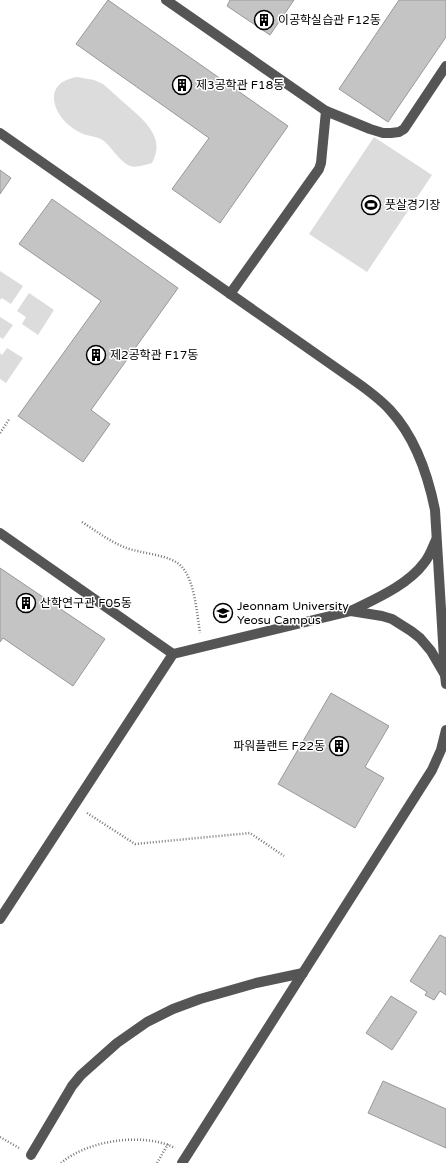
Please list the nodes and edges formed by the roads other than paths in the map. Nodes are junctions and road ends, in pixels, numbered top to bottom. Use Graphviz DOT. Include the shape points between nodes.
graph roads {
  1 [pos="166,0"];
  2 [pos="446,66"];
  3 [pos="326,111"];
  4 [pos="0,133"];
  5 [pos="230,294"];
  6 [pos="0,533"];
  7 [pos="437,539"];
  8 [pos="350,611"];
  9 [pos="173,654"];
  10 [pos="445,679"];
  11 [pos="446,730"];
  12 [pos="0,919"];
  13 [pos="303,973"];
  14 [pos="31,1155"];
  15 [pos="182,1163"];
  1 -- 3 [label="lane"];
  2 -- 3 [label="lane" via="404,129 398,132 383,133"];
  3 -- 5 [label="lane" via="321,164 316,174"];
  4 -- 5 [label="lane"];
  5 -- 7 [label="lane" via="363,387 390,410 411,439 427,476 435,510"];
  6 -- 9 [label="lane"];
  7 -- 8 [label="lane" via="424,563 412,575 379,597"];
  7 -- 10 [label="lane"];
  8 -- 9 [label="lane"];
  8 -- 10 [label="lane" via="392,619 420,638"];
  9 -- 12 [label="lane"];
  11 -- 13 [label="lane" via="432,770"];
  13 -- 14 [label="lane" via="221,992 173,1009 147,1022 117,1043 81,1075"];
  13 -- 15 [label="lane"];
}
